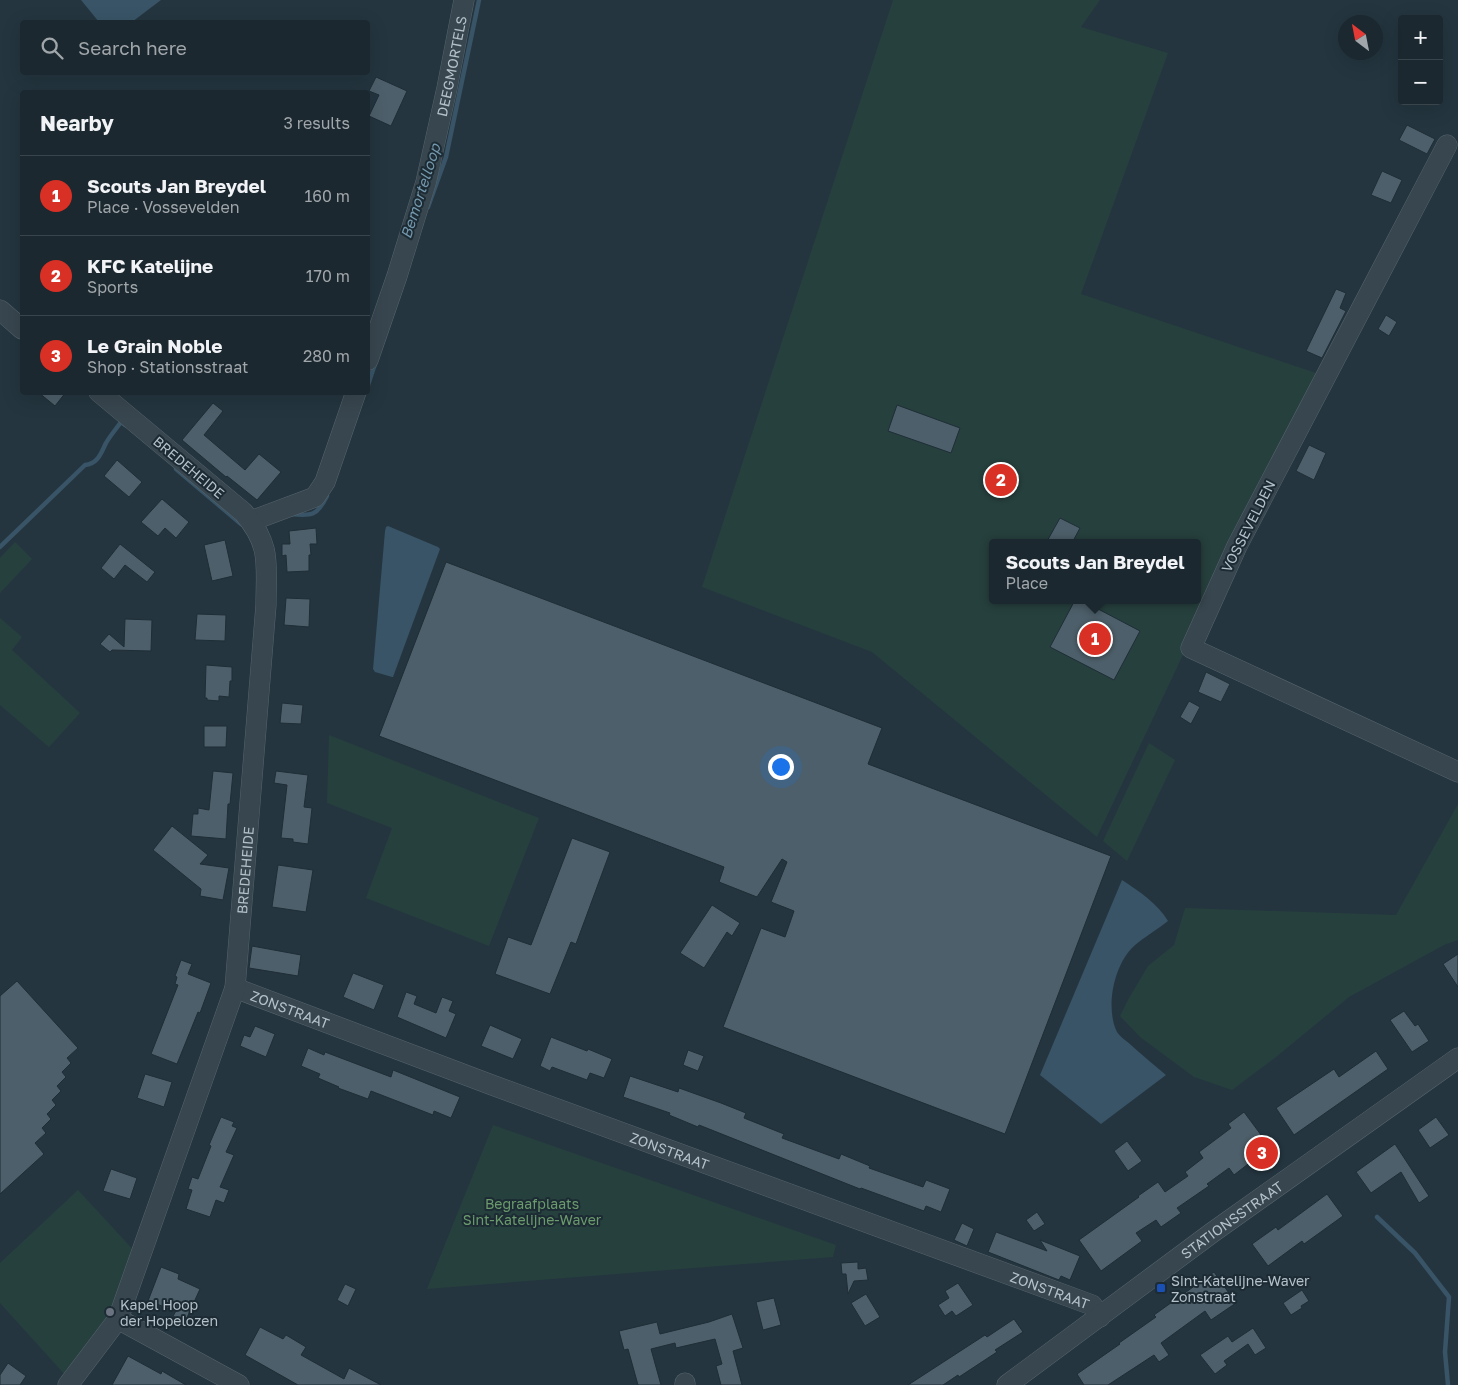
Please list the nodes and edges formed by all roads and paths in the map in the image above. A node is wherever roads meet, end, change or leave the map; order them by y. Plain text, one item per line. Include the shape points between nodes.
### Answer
1 (464, 0) edge
2 (1447, 145) dead end
3 (0, 310) edge
4 (20, 327) edge
5 (370, 354) edge
6 (103, 395) edge
7 (355, 395) edge
8 (251, 521) junction
9 (1458, 772) edge
10 (235, 988) junction
11 (1458, 1058) edge
12 (1100, 1317) junction
13 (118, 1319) junction
14 (68, 1385) edge
15 (239, 1385) edge
16 (1007, 1385) edge

1 - 5 street, DEEGMORTELS via 426,182
2 - 9 street, VOSSEVELDEN via 1237,546 1191,648
3 - 4 street
6 - 8 street, BREDEHEIDE
7 - 8 street via 325,482 315,496
8 - 10 street, BREDEHEIDE via 267,556 266,605
10 - 12 street, ZONSTRAAT via 1092,1304
10 - 13 street, BREDEHEIDE
11 - 12 street, STATIONSSTRAAT
12 - 16 street, STATIONSSTRAAT
13 - 14 street, BREDEHEIDE
13 - 15 street

